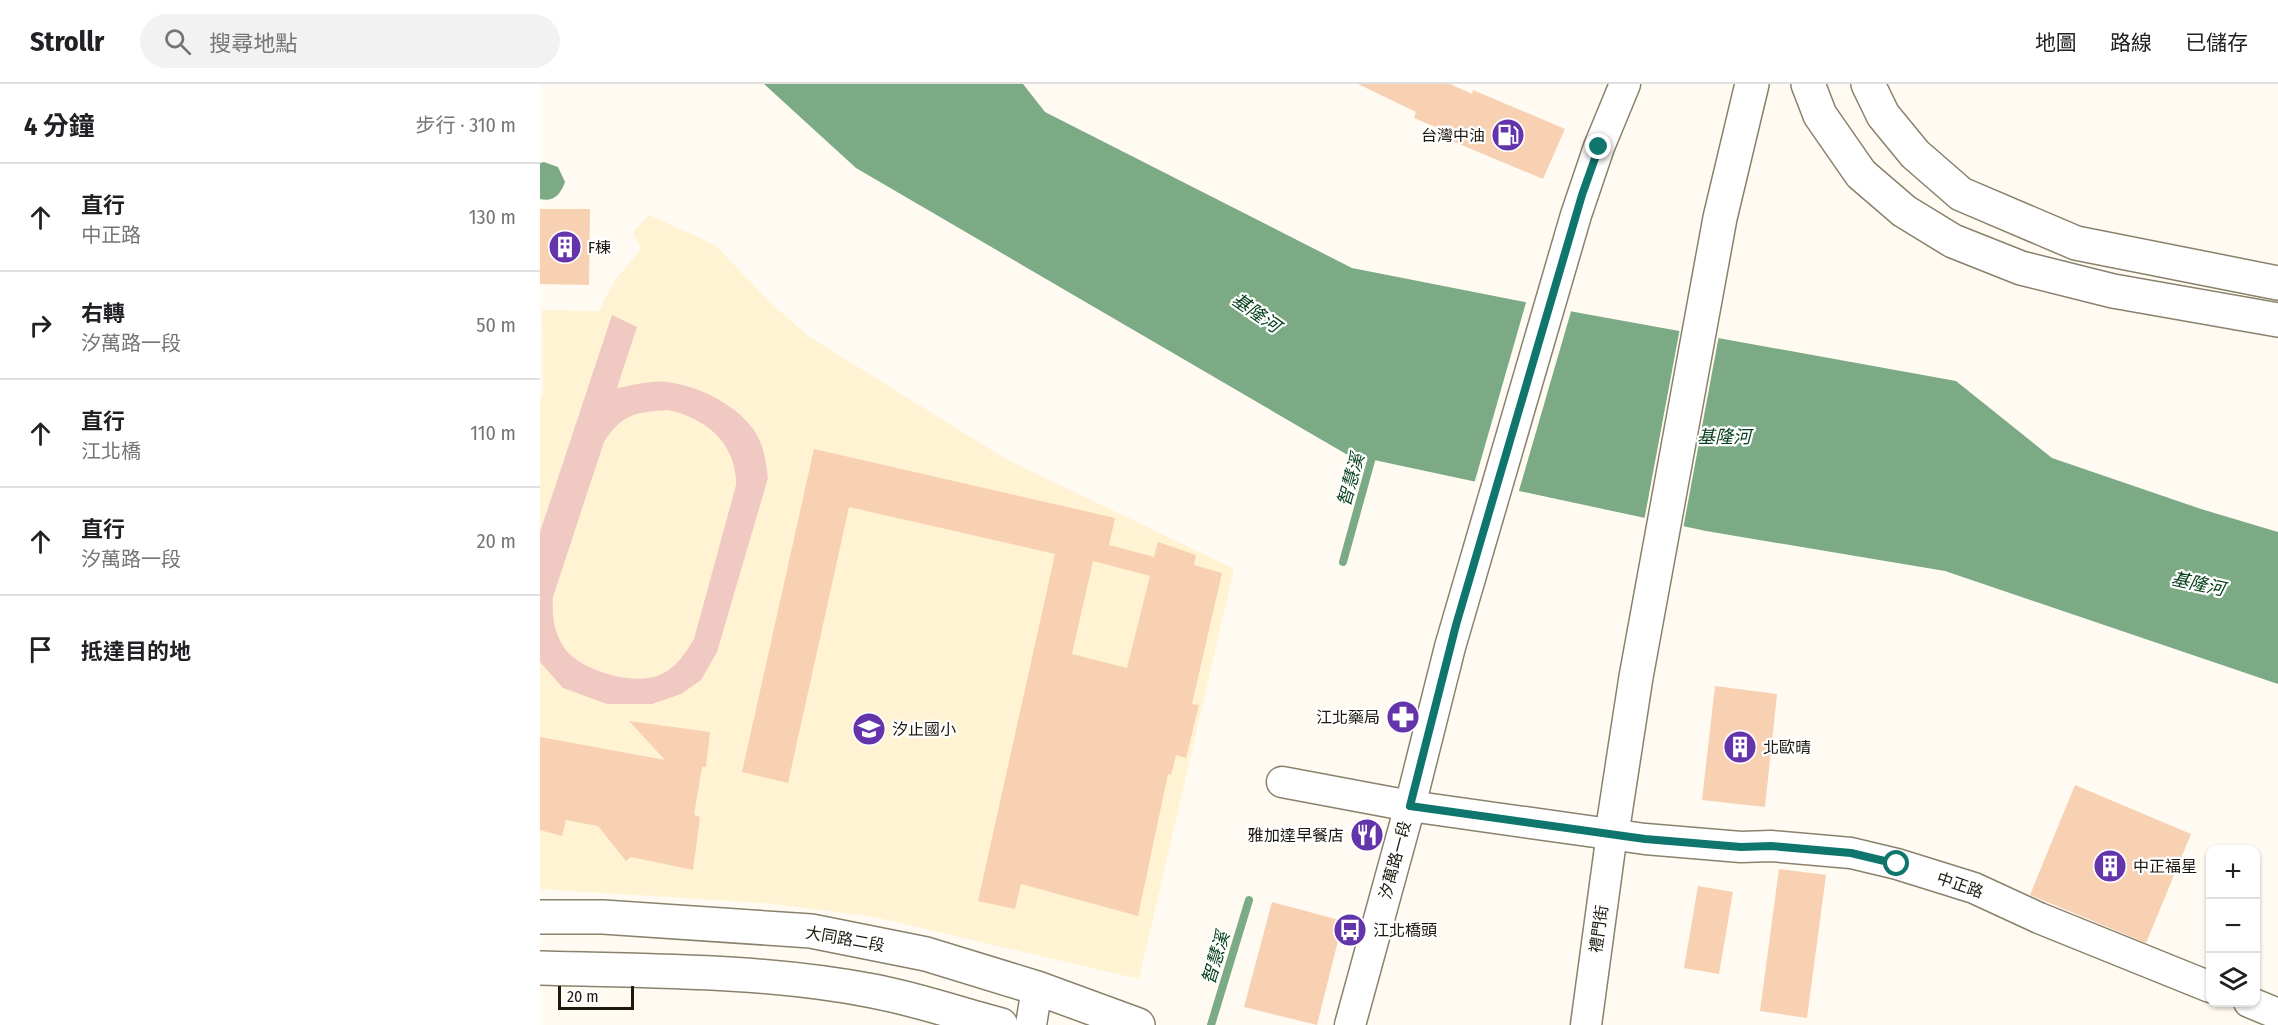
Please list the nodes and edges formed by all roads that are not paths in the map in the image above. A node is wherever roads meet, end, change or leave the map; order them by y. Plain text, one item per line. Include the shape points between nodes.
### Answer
1 (1625, 84) edge
2 (1752, 84) edge
3 (1808, 84) edge
4 (1868, 84) edge
5 (2278, 283) edge
6 (2278, 320) edge
7 (1282, 782) dead end
8 (1410, 806) junction
9 (1612, 833) junction
10 (540, 917) edge
11 (540, 968) edge
12 (2206, 985) edge
13 (1038, 988) junction
14 (2260, 1007) edge
15 (2278, 1014) edge
16 (1124, 1020) edge
17 (1001, 1025) edge
18 (1031, 1025) edge
19 (1350, 1025) edge
20 (1586, 1025) edge

1 - 8 street, 汐萬路一段 via 1576,215 1456,625
2 - 9 main road via 1720,218 1636,677
3 - 6 main road via 1820,115 1862,174 1904,211 1953,241 2021,268 2113,291
4 - 5 main road via 1883,115 1915,154 1961,194 2076,243
7 - 8 street, 中正路
8 - 9 street, 中正路
8 - 19 street, 汐萬路一段
9 - 12 street, 中正路 via 1645,839 1851,853 1897,864 1974,888
9 - 20 street, 禮門街
10 - 13 main road, 大同路二段 via 603,917 811,931 926,954
11 - 17 main road via 720,973 826,984 874,991
13 - 16 main road, 大同路二段
13 - 18 street
14 - 15 street

